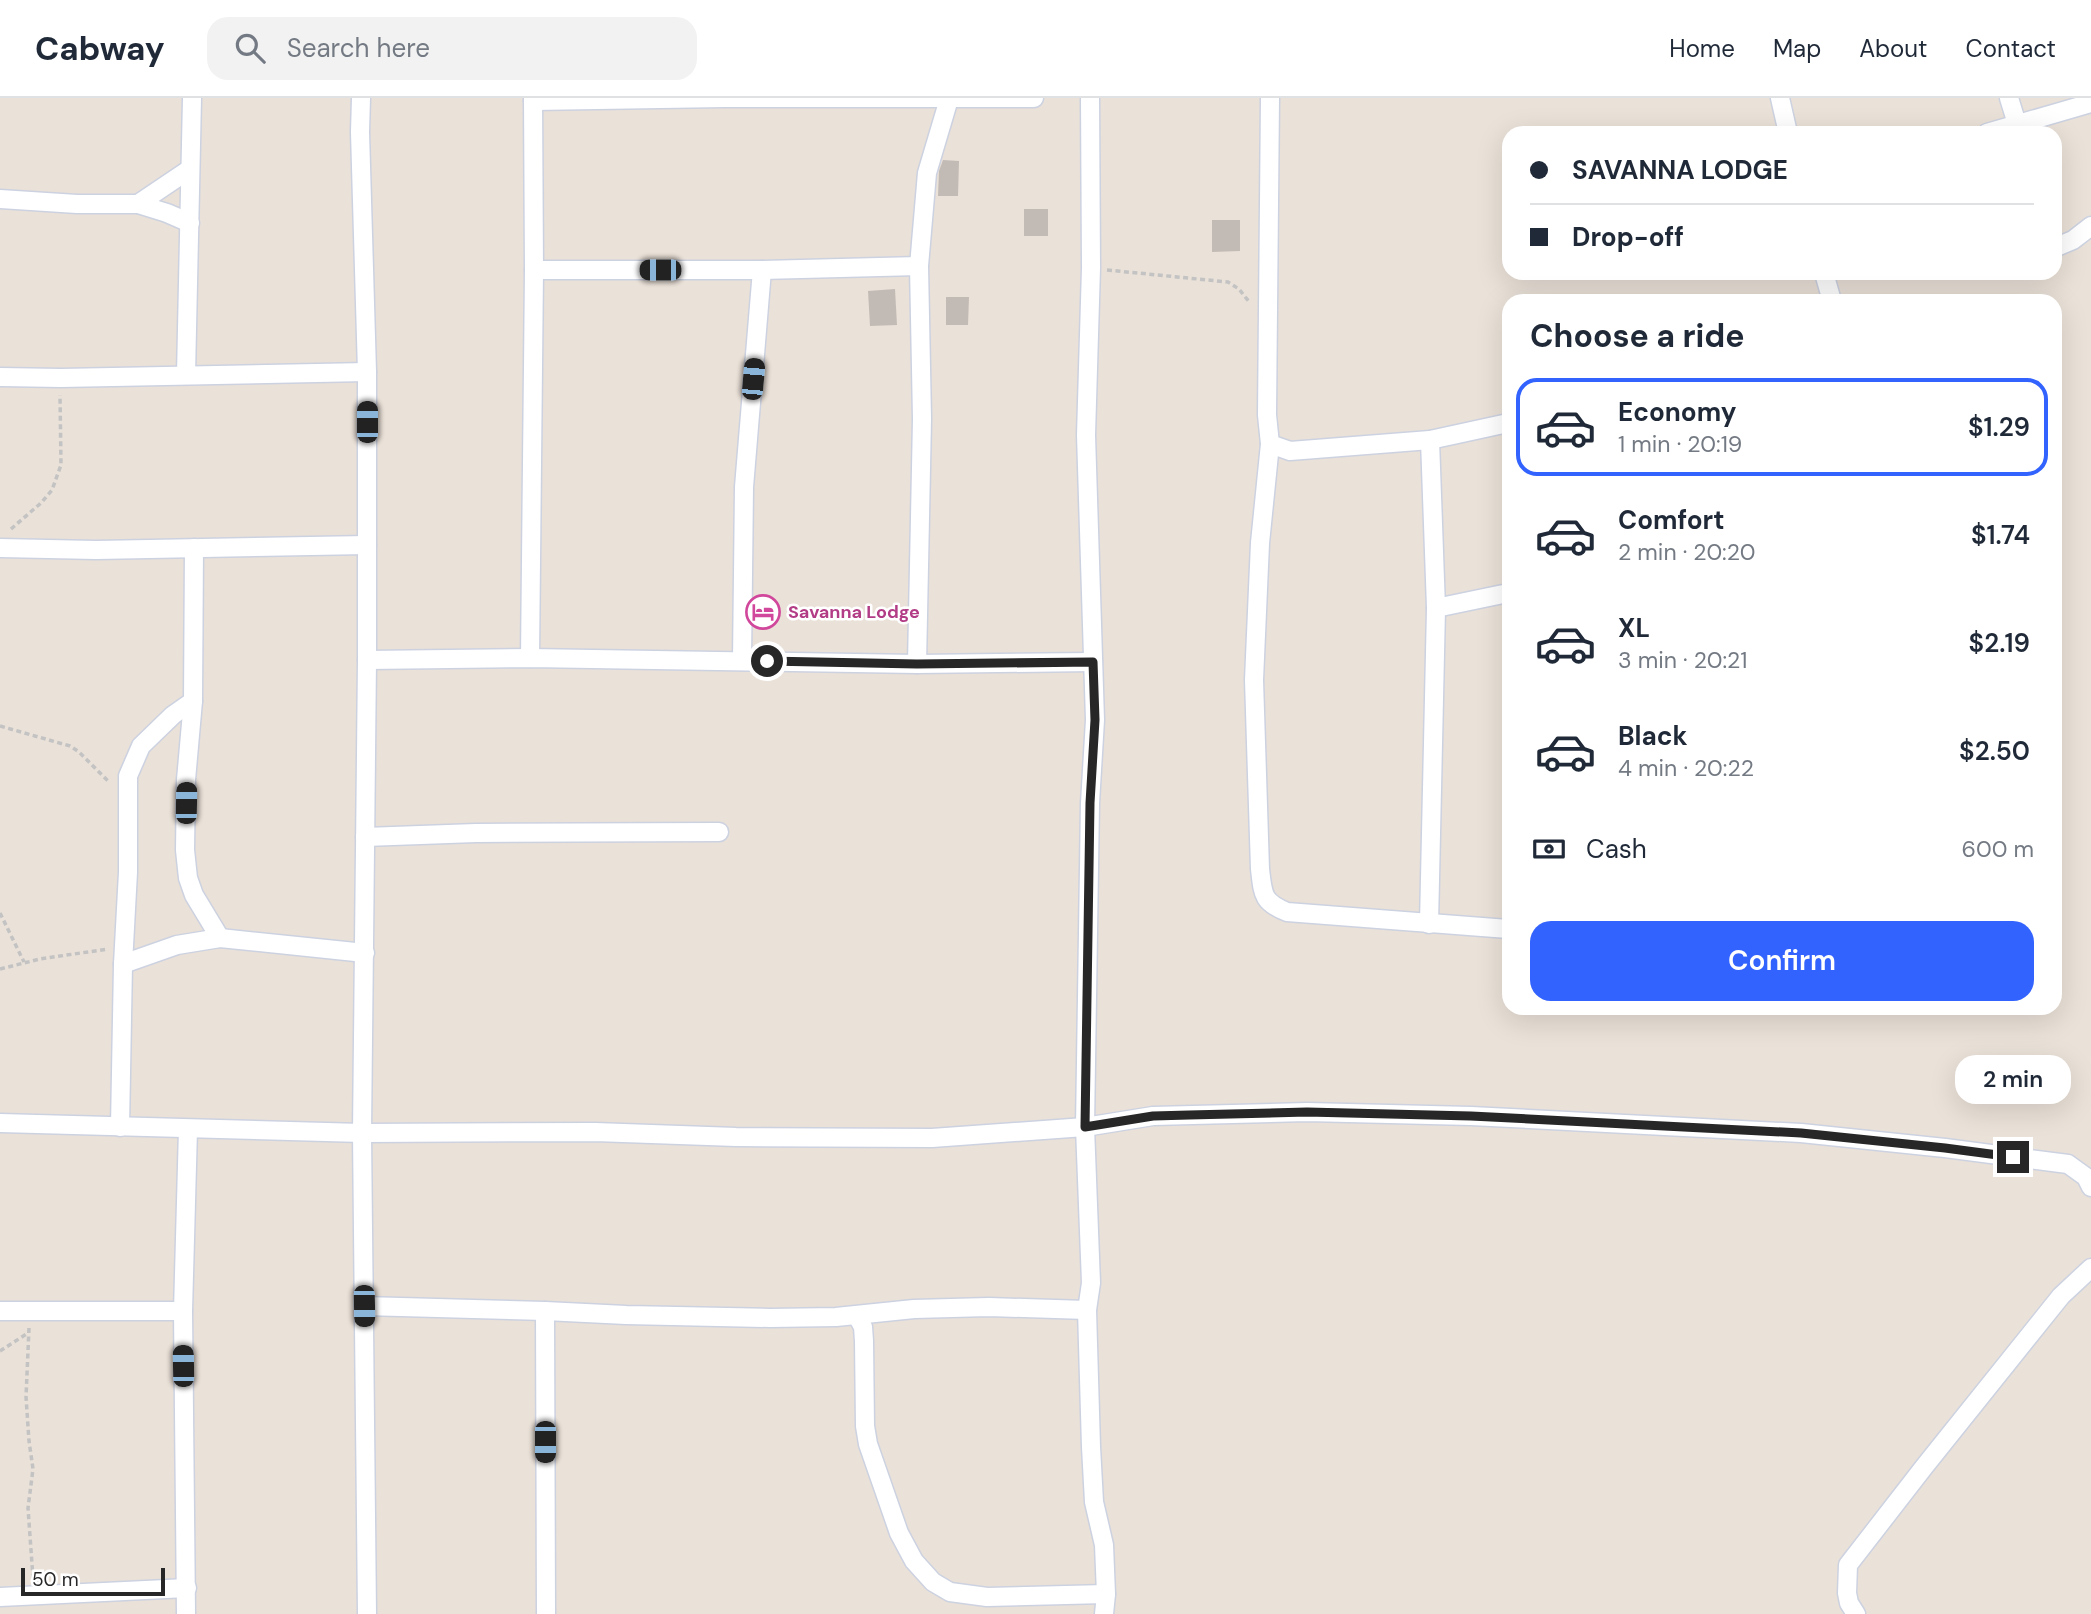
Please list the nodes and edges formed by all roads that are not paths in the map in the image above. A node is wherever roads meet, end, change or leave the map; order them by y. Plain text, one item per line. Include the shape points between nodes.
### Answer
1 (192, 98) edge
2 (361, 98) edge
3 (1034, 98) edge
4 (1090, 98) edge
5 (1270, 98) edge
6 (1780, 98) edge
7 (2009, 98) edge
8 (533, 99) edge
9 (949, 99) edge
10 (2091, 103) edge
11 (2017, 124) junction
12 (1786, 126) edge
13 (2010, 126) edge
14 (190, 169) junction
15 (0, 199) edge
16 (138, 204) junction
17 (190, 223) junction
18 (2091, 226) edge
19 (2062, 245) edge
20 (919, 266) junction
21 (534, 270) junction
22 (762, 270) junction
23 (367, 372) junction
24 (186, 375) junction
25 (0, 377) edge
26 (1502, 424) edge
27 (1430, 440) junction
28 (1270, 444) junction
29 (367, 545) junction
30 (0, 548) edge
31 (194, 548) junction
32 (1502, 594) edge
33 (1436, 608) junction
34 (530, 658) junction
35 (367, 660) junction
36 (742, 661) junction
37 (1093, 662) junction
38 (917, 664) junction
39 (193, 701) junction
40 (719, 832) dead end
41 (365, 837) junction
42 (1429, 924) junction
43 (1502, 929) edge
44 (220, 938) junction
45 (365, 953) junction
46 (123, 956) junction
47 (0, 1123) edge
48 (120, 1127) junction
49 (1085, 1127) junction
50 (188, 1129) junction
51 (362, 1133) junction
52 (2091, 1161) edge
53 (2068, 1164) junction
54 (2091, 1186) edge
55 (2091, 1268) edge
56 (364, 1306) junction
57 (1087, 1310) junction
58 (0, 1311) edge
59 (183, 1311) junction
60 (545, 1311) junction
61 (858, 1316) junction
62 (187, 1588) junction
63 (1106, 1594) junction
64 (0, 1597) edge
65 (186, 1614) edge
66 (367, 1614) edge
67 (547, 1614) edge
68 (1104, 1614) edge
69 (1856, 1614) edge

1 - 14 street
2 - 23 street
3 - 9 street
4 - 37 street via 1086,435
5 - 28 street
6 - 12 street
7 - 11 street
8 - 9 street
8 - 21 street
9 - 20 street via 927,173
10 - 11 street
11 - 13 street
14 - 16 street
14 - 17 street
15 - 16 street
16 - 17 street
17 - 24 street
18 - 19 street
20 - 22 street
20 - 38 street via 922,419
21 - 22 street
21 - 34 street
22 - 36 street via 744,487
23 - 24 street
23 - 29 street
24 - 25 street
26 - 27 street
27 - 28 street via 1290,451
27 - 33 street
28 - 42 street via 1254,680 1260,869 1265,897 1273,907 1287,912
29 - 31 street
29 - 35 street
30 - 31 street
31 - 39 street
32 - 33 street
33 - 42 street
34 - 35 street
34 - 36 street
35 - 41 street
36 - 38 street
37 - 38 street
37 - 49 street
39 - 44 street via 186,780 188,878
39 - 46 street via 141,746 128,776
40 - 41 street
41 - 45 street
42 - 43 street
44 - 45 street
44 - 46 street
45 - 51 street
46 - 48 street
47 - 48 street
48 - 50 street
49 - 51 street via 932,1138
49 - 53 street via 1153,1116 1307,1112 1471,1116 1801,1133
49 - 57 street via 1091,1283
50 - 51 street
50 - 59 street
51 - 56 street
52 - 53 street
53 - 54 street
55 - 69 street via 2061,1296 1849,1565 1847,1593
56 - 60 street
56 - 66 street
57 - 61 street via 989,1307
57 - 63 street via 1094,1502 1104,1545
58 - 59 street
59 - 62 street
60 - 61 street via 756,1318
60 - 67 street
61 - 63 street via 863,1327 868,1444 899,1532 920,1568 950,1592 987,1597
62 - 64 street
62 - 65 street
63 - 68 street

